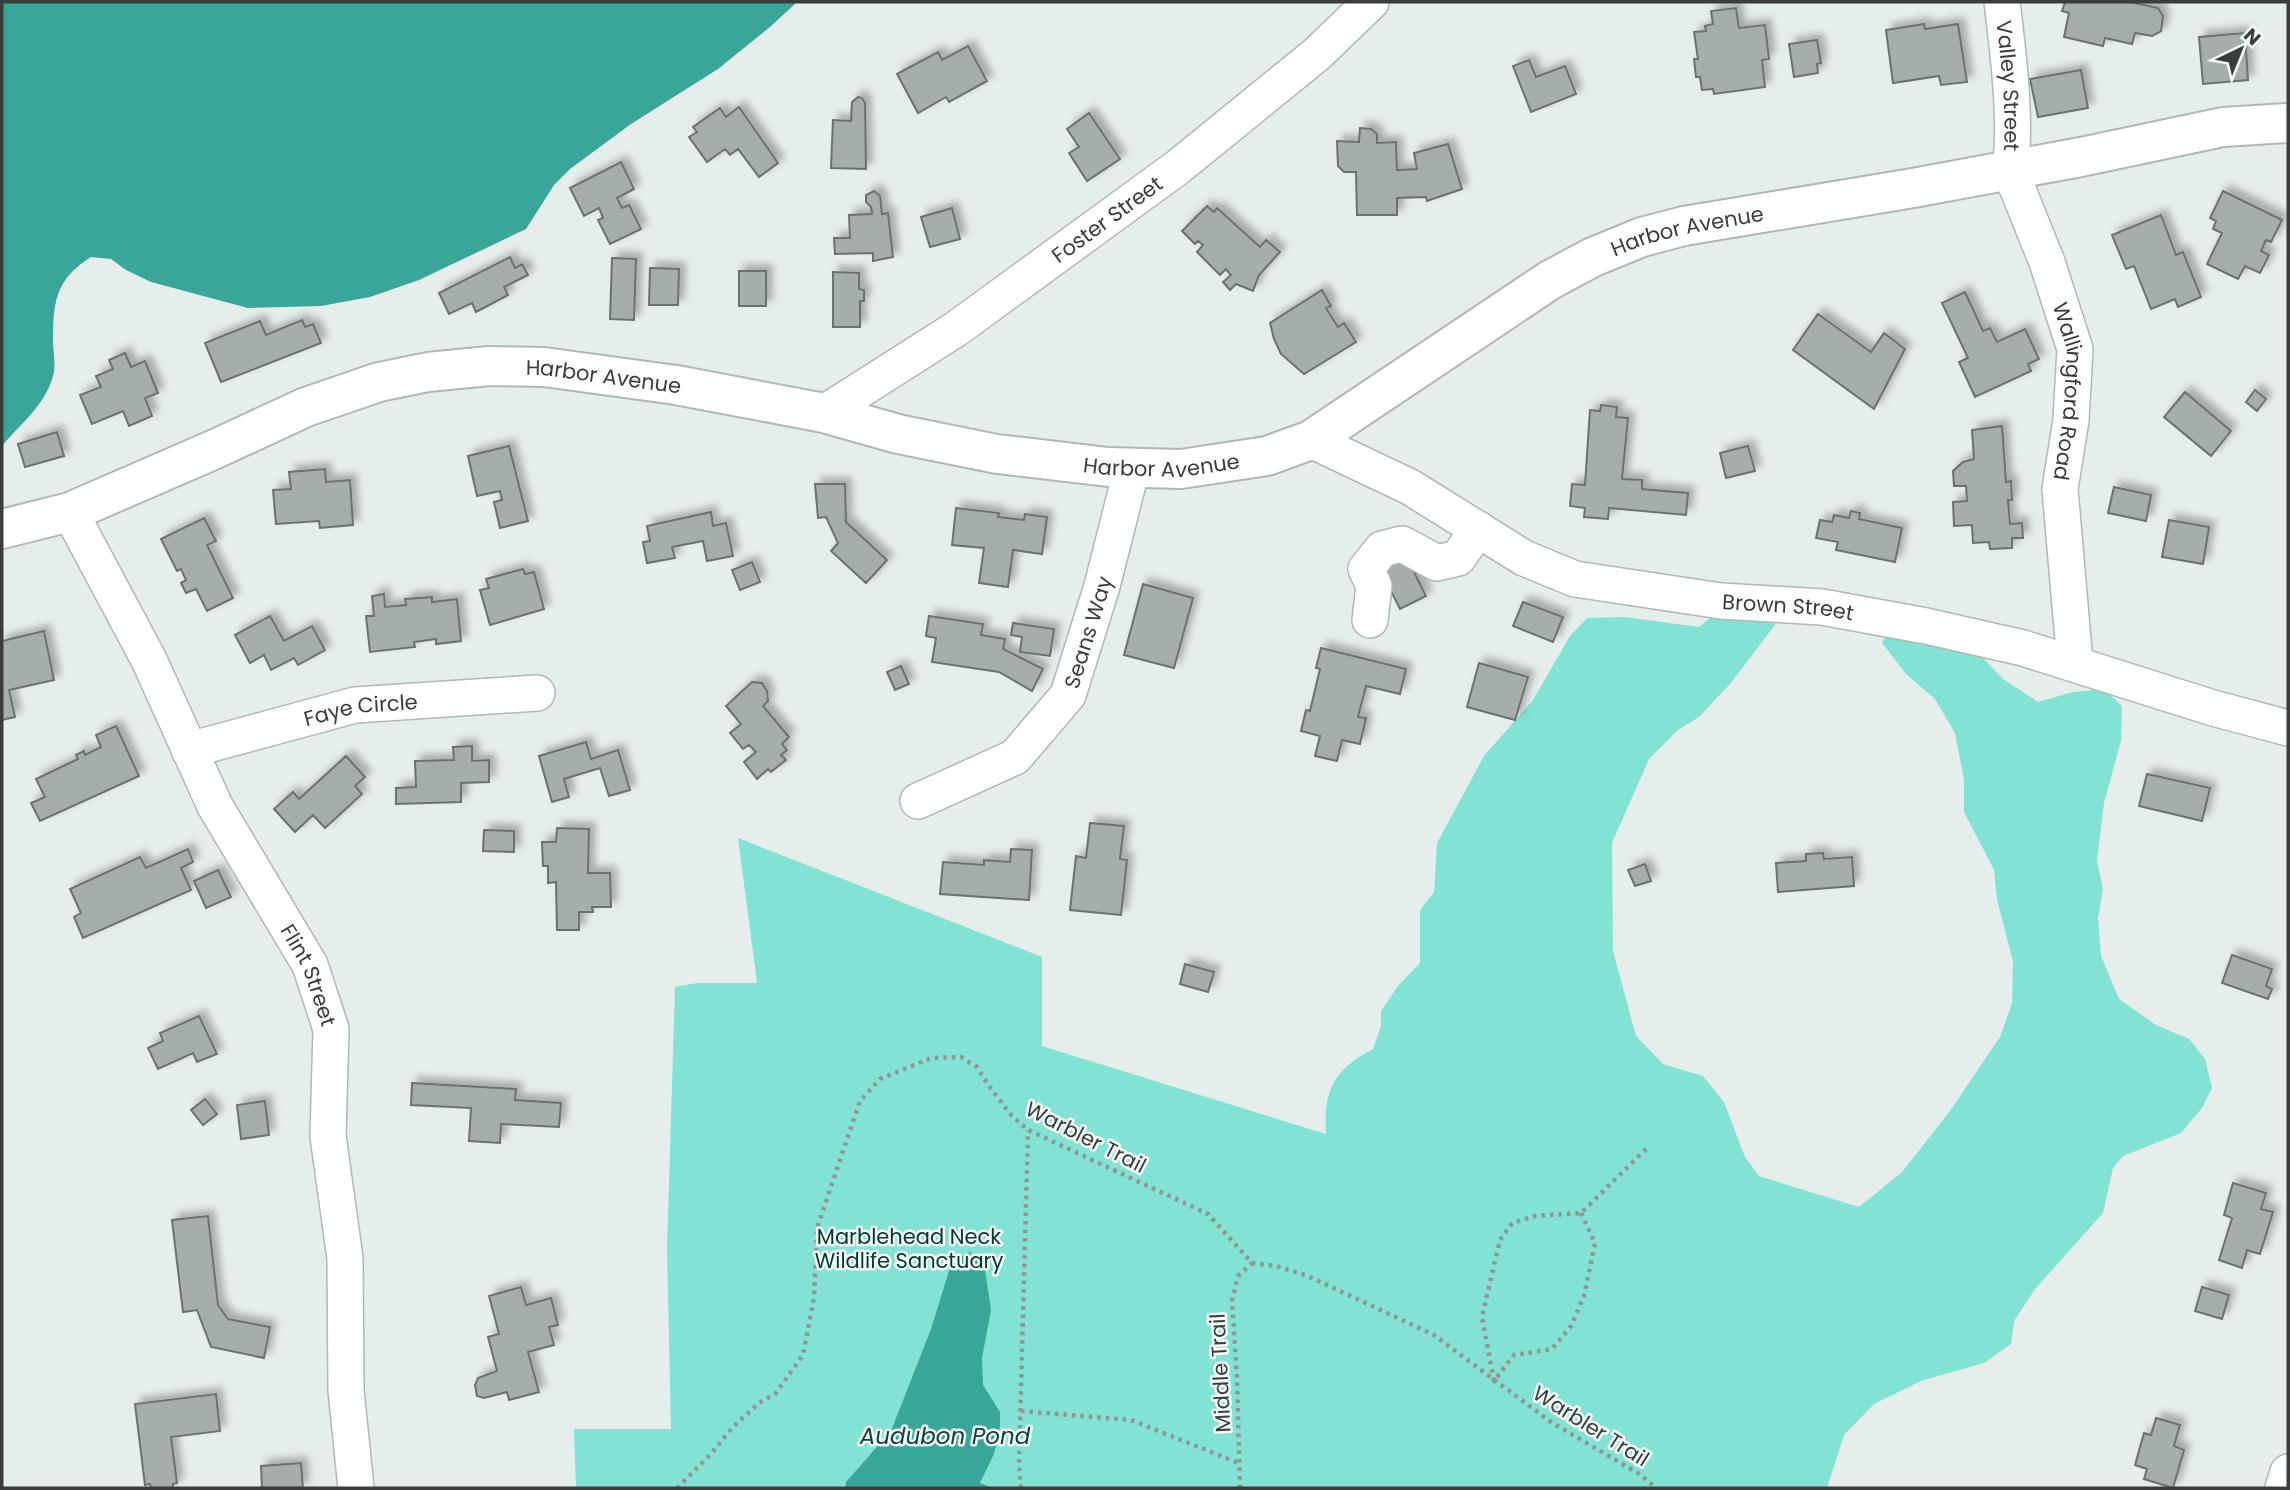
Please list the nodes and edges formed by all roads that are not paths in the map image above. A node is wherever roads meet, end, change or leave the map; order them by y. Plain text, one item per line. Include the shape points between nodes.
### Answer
1 (1371, 2) edge
2 (2002, 2) edge
3 (2288, 123) edge
4 (2010, 170) junction
5 (824, 413) junction
6 (1311, 440) junction
7 (1132, 468) junction
8 (70, 512) junction
9 (2, 529) edge
10 (1478, 529) junction
11 (1370, 620) dead end
12 (2075, 663) junction
13 (537, 693) dead end
14 (2288, 728) edge
15 (190, 750) junction
16 (918, 801) dead end
17 (2288, 1472) edge
18 (356, 1488) edge
19 (2283, 1488) edge

1 - 5 street, Foster Street via 1317,54 1178,167 956,329
2 - 4 street, Valley Street
3 - 4 main road, Harbor Avenue via 2223,127
4 - 6 main road, Harbor Avenue via 1642,237 1549,280
4 - 12 street, Wallingford Road via 2048,262 2075,349 2071,420 2060,489
5 - 7 main road, Harbor Avenue via 997,454
5 - 8 main road, Harbor Avenue via 676,385 544,367 428,372 379,382 306,407
6 - 7 main road, Harbor Avenue via 1267,456 1181,469
6 - 10 street, Brown Street via 1410,487
7 - 16 street, Seans Way via 1068,695 1015,757
8 - 9 main road, Harbor Avenue
8 - 15 street, Flint Street via 149,660
10 - 11 street via 1458,558 1437,563 1402,544 1382,549 1367,569 1374,586
10 - 12 street, Brown Street via 1524,558 1575,579 1721,601 1822,607 1926,625
12 - 14 street, Brown Street
13 - 15 street, Faye Circle via 355,705
15 - 18 street, Flint Street via 215,806 310,965 331,1029 328,1136 345,1258 346,1390
17 - 19 street

